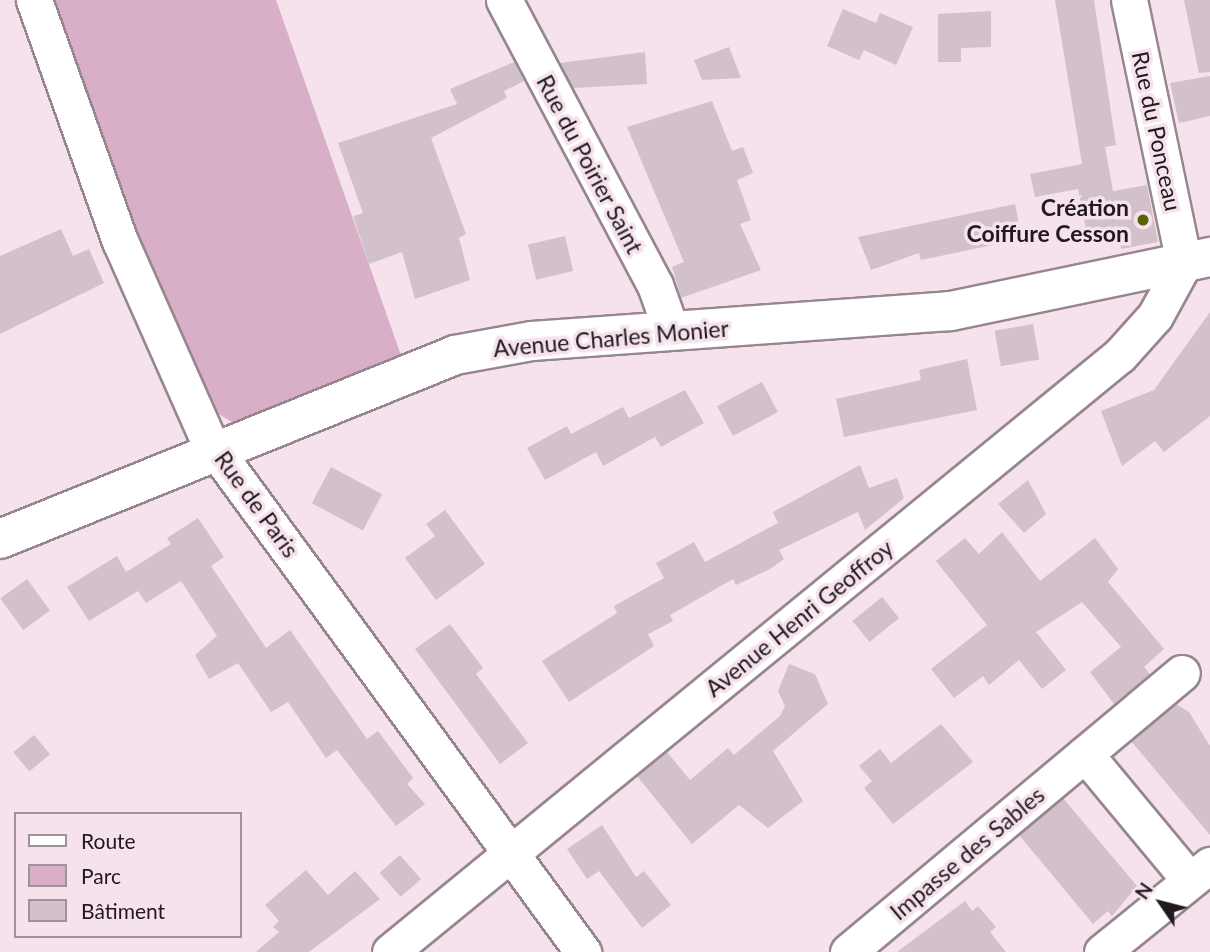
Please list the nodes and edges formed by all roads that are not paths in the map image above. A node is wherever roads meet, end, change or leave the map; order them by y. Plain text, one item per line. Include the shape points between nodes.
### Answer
1 (34, 0) edge
2 (505, 0) edge
3 (1129, 0) edge
4 (1197, 260) edge
5 (671, 330) junction
6 (220, 450) junction
7 (0, 539) edge
8 (1182, 673) dead end
9 (1085, 754) junction
10 (510, 853) junction
11 (1199, 872) edge
12 (390, 952) edge
13 (583, 952) edge
14 (848, 952) edge
15 (1102, 952) edge

1 - 6 street, Rue de Paris via 120,241 204,431
2 - 5 street, Rue du Poirier Saint via 655,285
3 - 4 street, Rue du Ponceau
4 - 5 street, Avenue Charles Monier via 951,310
4 - 10 street, Avenue Henri Geoffroy via 1120,355
5 - 6 street, Avenue Charles Monier via 455,355
6 - 7 street, Avenue Charles Monier
6 - 10 street, Rue de Paris
8 - 9 street, Impasse des Sables
9 - 11 street
9 - 14 street, Impasse des Sables
10 - 12 street, Avenue Henri Geoffroy
10 - 13 street, Rue de Paris
11 - 15 street

